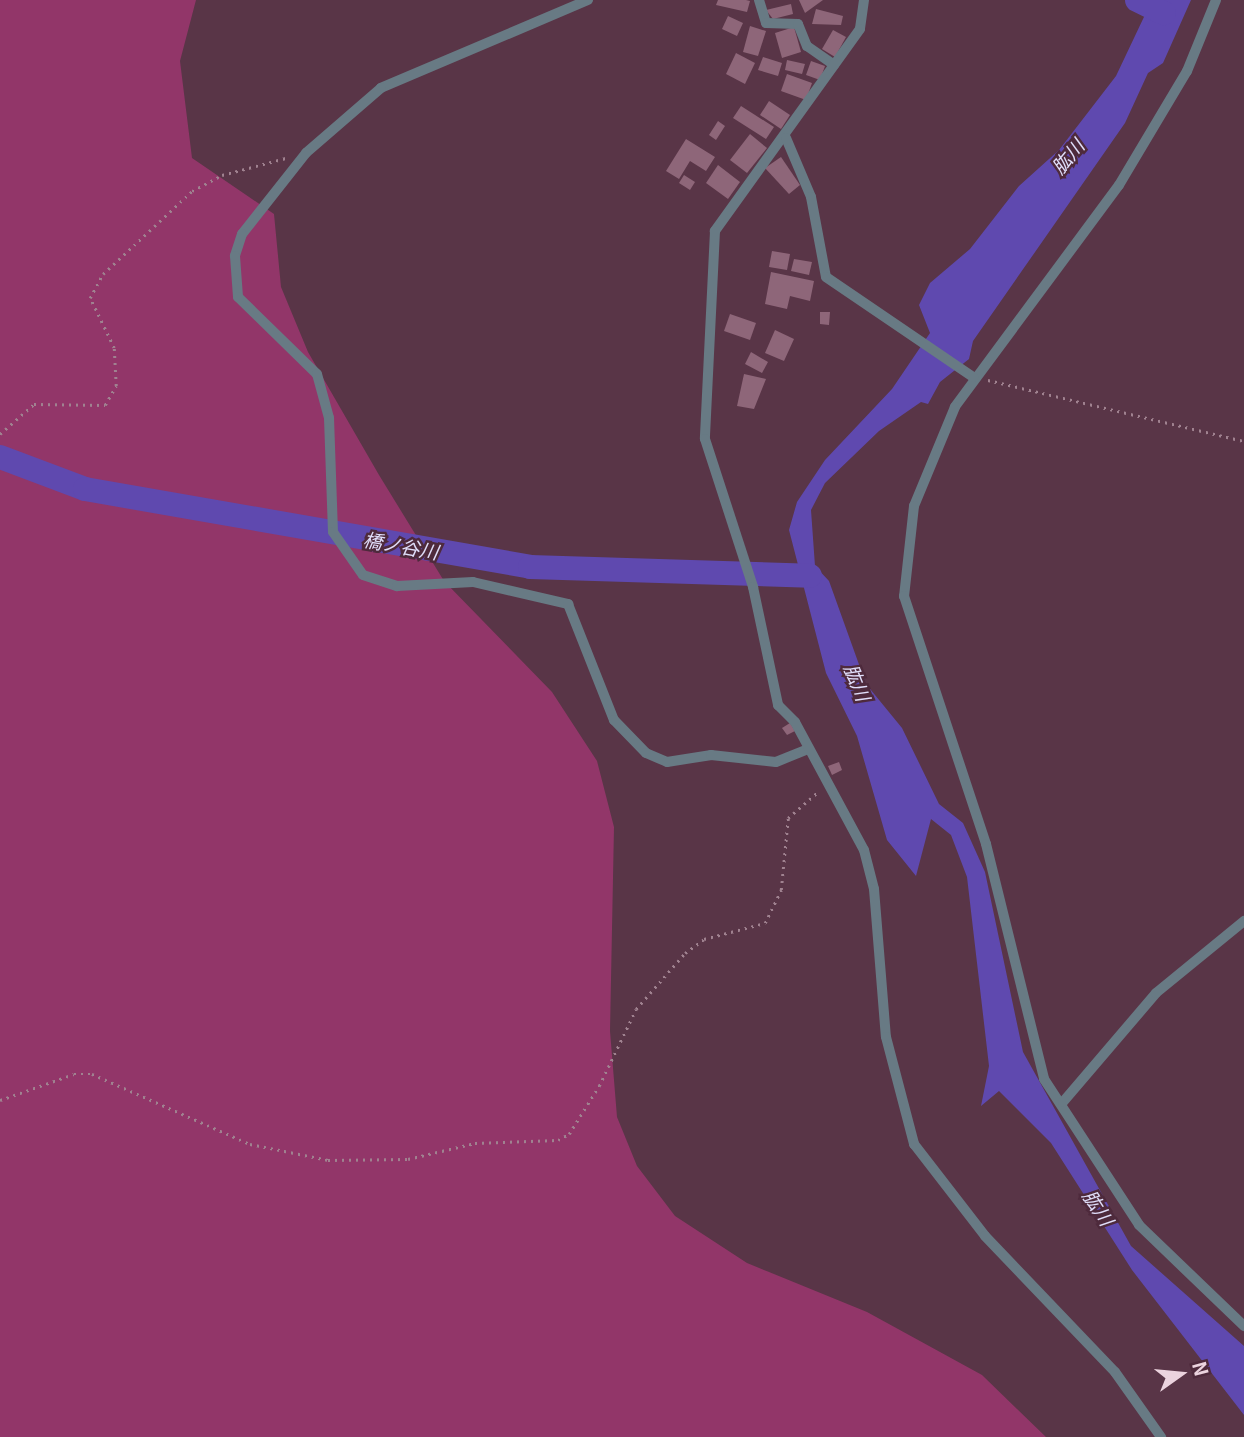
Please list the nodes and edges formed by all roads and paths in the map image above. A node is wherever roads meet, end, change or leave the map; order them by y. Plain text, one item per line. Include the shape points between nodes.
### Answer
1 (588, 0) edge
2 (759, 0) edge
3 (864, 0) edge
4 (1216, 0) edge
5 (834, 65) junction
6 (786, 138) junction
7 (306, 153) junction
8 (968, 374) junction
9 (0, 434) edge
10 (1244, 441) edge
11 (805, 750) junction
12 (826, 785) junction
13 (1244, 921) edge
14 (0, 1100) edge
15 (1063, 1102) junction
16 (1244, 1326) edge
17 (1161, 1437) edge

1 - 7 street via 381,88
2 - 5 street via 766,23 798,24 807,46
3 - 5 street via 860,29
4 - 8 street via 1187,71 1119,184
5 - 6 street
6 - 8 street via 811,197 825,276
6 - 11 street via 715,231 705,439 753,587 778,705 795,722
7 - 9 path via 222,175 149,227 103,274 90,298 114,348 112,398 98,407 34,404
7 - 11 street via 242,234 235,281 238,297 317,374 329,418 338,547 375,583 472,582 568,604 614,720 646,753 667,762 711,755 776,762
8 - 10 path
8 - 15 street via 914,506 905,596 986,844 1044,1079
11 - 12 street
12 - 14 path via 788,818 780,890 765,923 704,939 685,953 636,1009 599,1086 569,1134 558,1140 475,1143 408,1158 328,1160 250,1144 92,1074 74,1074
12 - 17 street via 864,850 874,889 886,1037 914,1144 985,1236 1115,1372
13 - 15 street via 1156,993
15 - 16 street via 1097,1169 1139,1225

